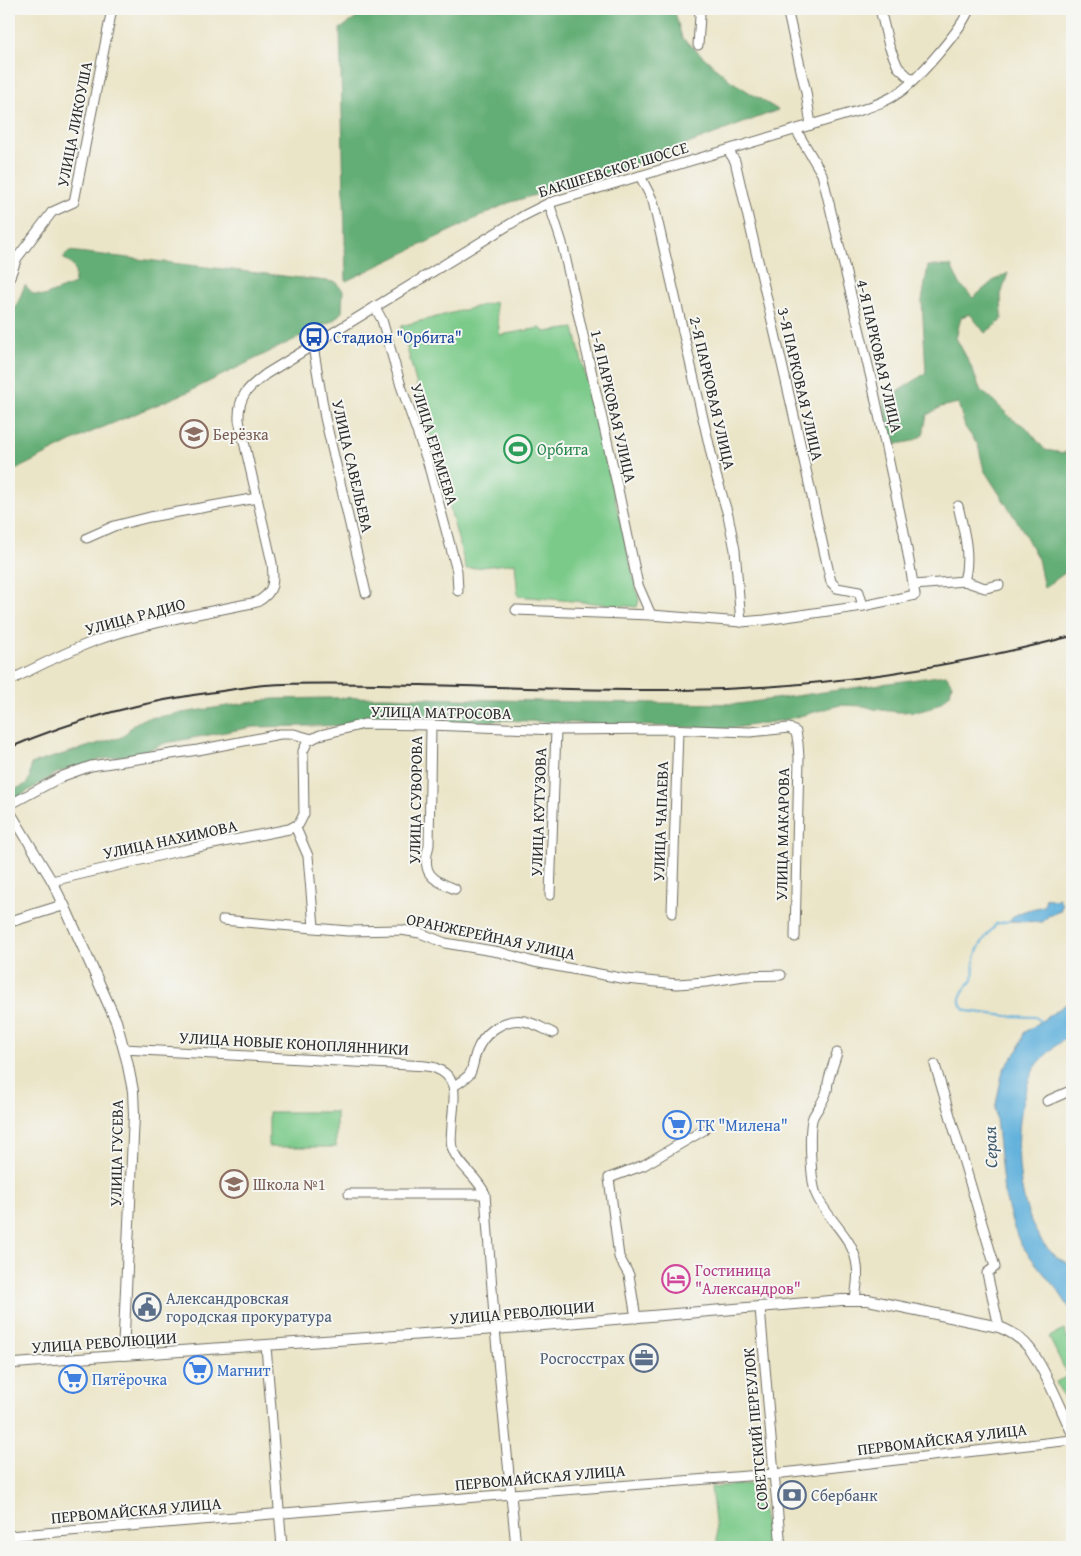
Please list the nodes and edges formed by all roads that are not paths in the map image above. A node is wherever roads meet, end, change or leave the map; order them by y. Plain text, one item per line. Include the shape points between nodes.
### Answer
1 (112, 9) edge
2 (700, 9) edge
3 (787, 9) edge
4 (880, 9) edge
5 (969, 9) edge
6 (698, 45) dead end
7 (913, 81) junction
8 (811, 125) junction
9 (796, 130) junction
10 (728, 150) junction
11 (640, 176) junction
12 (549, 203) junction
13 (9, 279) edge
14 (375, 307) junction
15 (313, 346) junction
16 (257, 498) junction
17 (958, 506) dead end
18 (87, 538) dead end
19 (964, 581) junction
20 (999, 585) dead end
21 (914, 590) junction
22 (458, 591) dead end
23 (366, 592) dead end
24 (863, 606) junction
25 (516, 610) dead end
26 (652, 615) junction
27 (741, 622) junction
28 (9, 681) edge
29 (431, 725) junction
30 (556, 730) junction
31 (678, 730) junction
32 (796, 732) joint
33 (312, 739) junction
34 (9, 804) edge
35 (9, 810) edge
36 (295, 826) junction
37 (52, 881) junction
38 (455, 889) dead end
39 (550, 895) dead end
40 (64, 905) junction
41 (672, 913) dead end
42 (223, 920) dead end
43 (9, 922) edge
44 (314, 927) junction
45 (795, 937) dead end
46 (781, 974) dead end
47 (553, 1033) dead end
48 (124, 1049) junction
49 (837, 1053) dead end
50 (935, 1065) dead end
51 (454, 1086) junction
52 (1072, 1090) edge
53 (1047, 1100) dead end
54 (704, 1130) dead end
55 (349, 1194) dead end
56 (485, 1194) junction
57 (855, 1300) junction
58 (760, 1308) junction
59 (636, 1318) junction
60 (999, 1327) junction
61 (495, 1329) junction
62 (266, 1346) junction
63 (123, 1355) junction
64 (9, 1364) edge
65 (1072, 1432) edge
66 (1072, 1440) edge
67 (774, 1474) junction
68 (512, 1494) junction
69 (279, 1514) junction
70 (9, 1536) edge
71 (282, 1547) edge
72 (516, 1547) edge
73 (781, 1547) edge

1 - 13 street, УЛИЦА ЛИКОУША via 74,202 52,212 17,258
2 - 6 street
3 - 8 street
4 - 7 street via 898,67
5 - 7 street, БАКШЕЕВСКОЕ ШОССЕ via 962,24
7 - 8 street, БАКШЕЕВСКОЕ ШОССЕ via 886,101
8 - 9 street, БАКШЕЕВСКОЕ ШОССЕ
9 - 10 street, БАКШЕЕВСКОЕ ШОССЕ
9 - 21 street, 4-Я ПАРКОВАЯ УЛИЦА via 822,174 871,378
10 - 11 street, БАКШЕЕВСКОЕ ШОССЕ
10 - 24 street, 3-Я ПАРКОВАЯ УЛИЦА via 735,162 831,582 837,588 859,592
11 - 12 street, БАКШЕЕВСКОЕ ШОССЕ
11 - 27 street, 2-Я ПАРКОВАЯ УЛИЦА via 654,201 716,475 728,515 735,550
12 - 14 street, БАКШЕЕВСКОЕ ШОССЕ via 525,214
12 - 26 street, 1-Я ПАРКОВАЯ УЛИЦА via 564,252 638,585
14 - 15 street, БАКШЕЕВСКОЕ ШОССЕ
14 - 22 street, УЛИЦА ЕРЕМЕЕВА via 428,463 457,571
15 - 16 street, БАКШЕЕВСКОЕ ШОССЕ via 266,374 246,390 242,398 239,420
15 - 23 street, УЛИЦА САВЕЛЬЕВА via 325,418
16 - 18 street via 150,517 114,526
16 - 28 street, УЛИЦА РАДИО via 274,580 265,597 257,602 94,641
17 - 19 street via 966,544
19 - 20 street via 985,588
19 - 21 street
21 - 24 street
24 - 27 street
25 - 26 street
26 - 27 street
29 - 30 street, УЛИЦА МАТРОСОВА
29 - 33 street, УЛИЦА МАТРОСОВА via 364,724
29 - 38 street, УЛИЦА СУВОРОВА via 426,865 430,876
30 - 31 street, УЛИЦА МАТРОСОВА
30 - 39 street, УЛИЦА КУТУЗОВА
31 - 32 street, УЛИЦА МАТРОСОВА via 750,732 789,728
31 - 41 street, УЛИЦА ЧАПАЕВА
32 - 45 street, УЛИЦА МАКАРОВА via 799,758
33 - 34 street, УЛИЦА МАТРОСОВА via 280,734 91,766 63,776
33 - 36 street via 303,751 304,814
35 - 37 street
36 - 37 street, УЛИЦА НАХИМОВА
36 - 44 street via 308,856
37 - 40 street
40 - 43 main road
40 - 48 main road, УЛИЦА ГУСЕВА via 116,1021
42 - 44 street, ОРАНЖЕРЕЙНАЯ УЛИЦА
44 - 46 street, ОРАНЖЕРЕЙНАЯ УЛИЦА via 420,933 445,943 626,979 677,984
47 - 51 street via 526,1021 497,1026 482,1038 472,1072
48 - 51 street, УЛИЦА НОВЫЕ КОНОПЛЯННИКИ via 409,1065 435,1068 449,1076
48 - 63 main road, УЛИЦА ГУСЕВА via 133,1091 134,1115
49 - 57 street via 828,1090 812,1119 812,1181 815,1193 854,1252 858,1265
50 - 60 street via 995,1267 987,1273
51 - 56 street via 452,1147
52 - 53 street
54 - 59 street via 644,1165 610,1178 619,1256 629,1274
55 - 56 street
56 - 61 street
57 - 58 main road, УЛИЦА РЕВОЛЮЦИИ
57 - 60 main road, УЛИЦА РЕВОЛЮЦИИ
58 - 59 main road, УЛИЦА РЕВОЛЮЦИИ
58 - 67 street, СОВЕТСКИЙ ПЕРЕУЛОК
59 - 61 main road, УЛИЦА РЕВОЛЮЦИИ
60 - 65 main road, УЛИЦА РЕВОЛЮЦИИ via 1029,1348
61 - 62 main road, УЛИЦА РЕВОЛЮЦИИ
61 - 68 street
62 - 63 main road, УЛИЦА РЕВОЛЮЦИИ
62 - 69 street
63 - 64 street, УЛИЦА РЕВОЛЮЦИИ
66 - 67 street, ПЕРВОМАЙСКАЯ УЛИЦА
67 - 68 street, ПЕРВОМАЙСКАЯ УЛИЦА
67 - 73 street, СОВЕТСКИЙ ПЕРЕУЛОК
68 - 69 street, ПЕРВОМАЙСКАЯ УЛИЦА
68 - 72 street
69 - 70 street, ПЕРВОМАЙСКАЯ УЛИЦА
69 - 71 street

